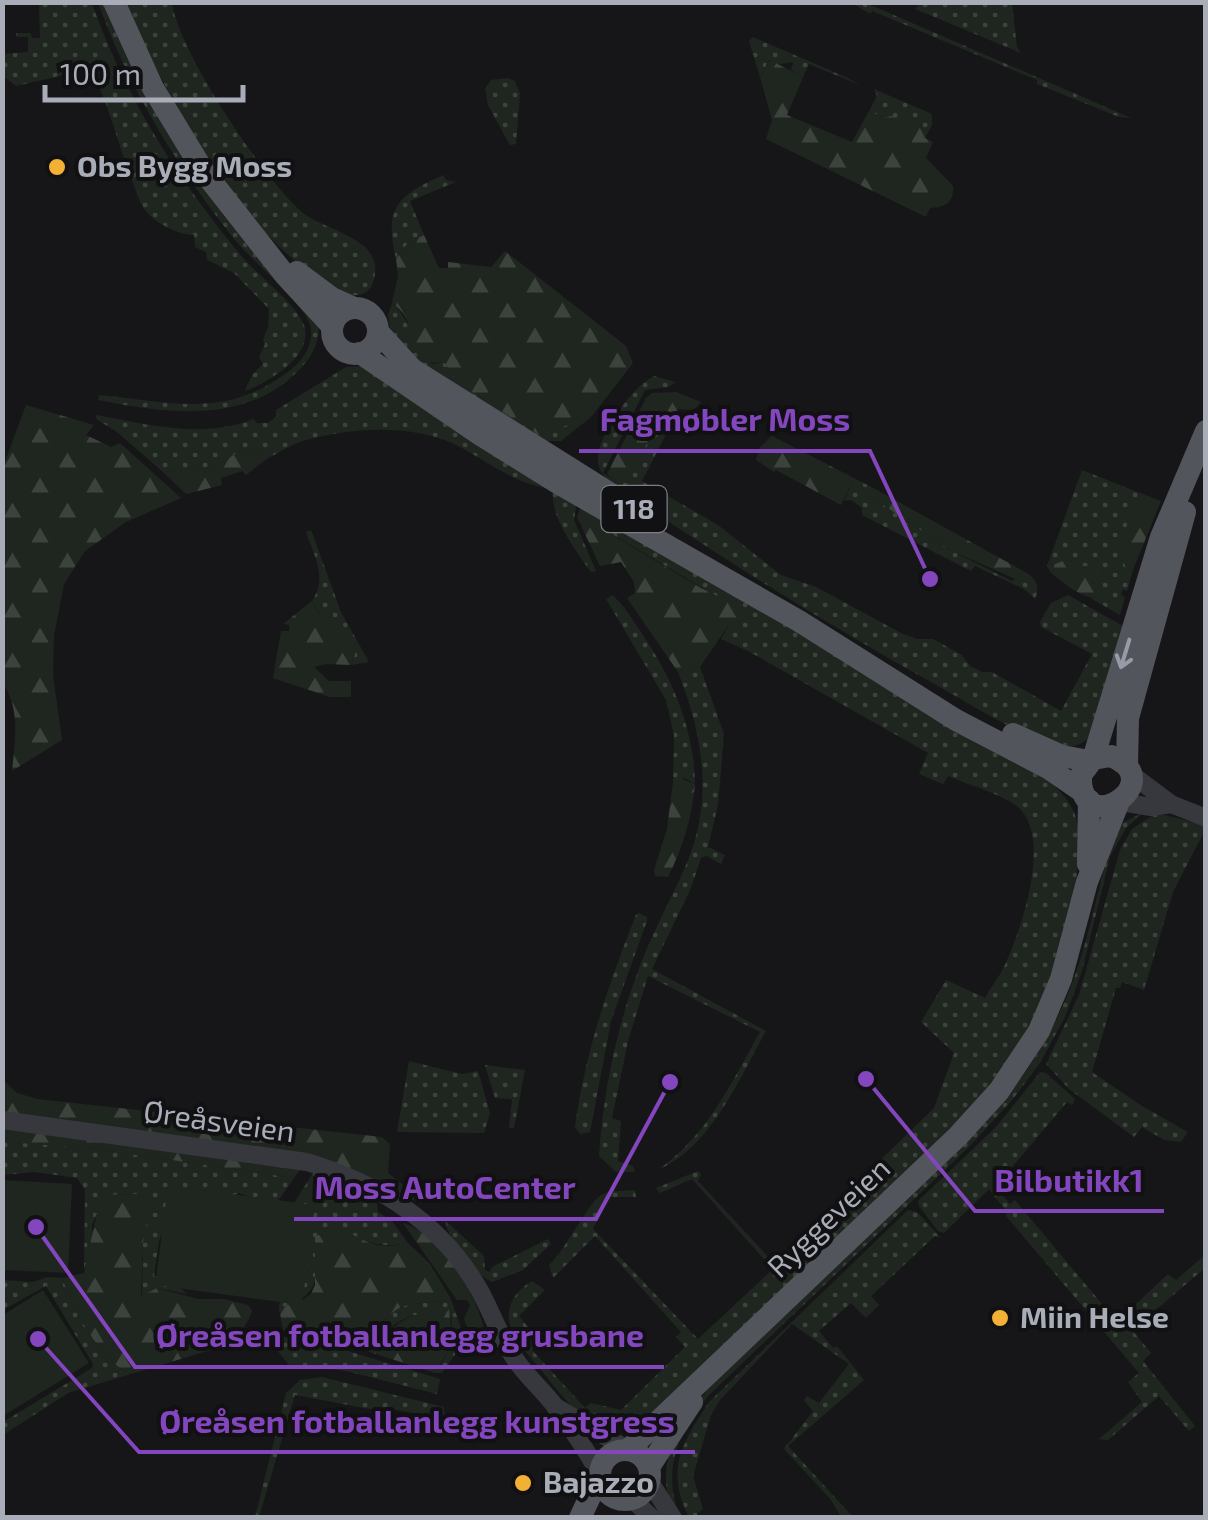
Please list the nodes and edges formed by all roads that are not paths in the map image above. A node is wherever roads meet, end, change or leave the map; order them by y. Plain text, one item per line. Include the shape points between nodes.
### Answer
1 (114, 2) edge
2 (266, 248) junction
3 (352, 307) junction
4 (332, 326) junction
5 (378, 332) junction
6 (360, 354) junction
7 (1206, 431) edge
8 (1206, 455) edge
9 (1091, 760) junction
10 (1129, 770) junction
11 (1086, 796) junction
12 (1119, 803) junction
13 (1171, 804) junction
14 (1206, 818) edge
15 (1087, 882) junction
16 (2, 1120) edge
17 (705, 1377) junction
18 (556, 1407) junction
19 (628, 1450) junction
20 (649, 1474) junction
21 (600, 1475) junction
22 (630, 1500) junction
23 (580, 1518) edge
24 (608, 1518) edge
25 (652, 1518) edge
26 (672, 1518) edge

1 - 2 main road, 118 via 186,144
2 - 3 main road, 118
2 - 4 main road, 118
3 - 4 main road
3 - 5 main road, 118 via 370,312
4 - 6 main road, 118 via 339,348
5 - 6 main road
5 - 9 main road, 118 via 434,384 746,579 992,723 1062,756
6 - 11 main road, 118 via 556,482
7 -> 9 main road via 1160,538
8 - 10 main road via 1128,718
9 - 10 main road, 118 via 1111,756
9 - 11 main road via 1081,776
10 - 12 main road via 1130,789
10 - 13 street
11 - 12 main road, 118 via 1108,806
11 - 15 main road, Ryggeveien
12 - 13 street
12 - 15 main road, Ryggeveien
13 - 14 street
15 - 17 main road, Ryggeveien via 1054,996 999,1091
16 - 18 street, Øreåsveien via 291,1159 385,1193 451,1250 518,1362
17 - 19 main road, Ryggeveien
17 - 20 main road, Ryggeveien
18 - 19 street, Øreåsveien
18 - 21 street, Øreåsveien
19 - 20 main road via 641,1456
19 - 21 main road via 606,1459
20 - 22 main road via 643,1493
20 - 26 street
21 - 22 main road via 606,1491
21 - 23 main road
22 - 24 main road
22 - 25 street

